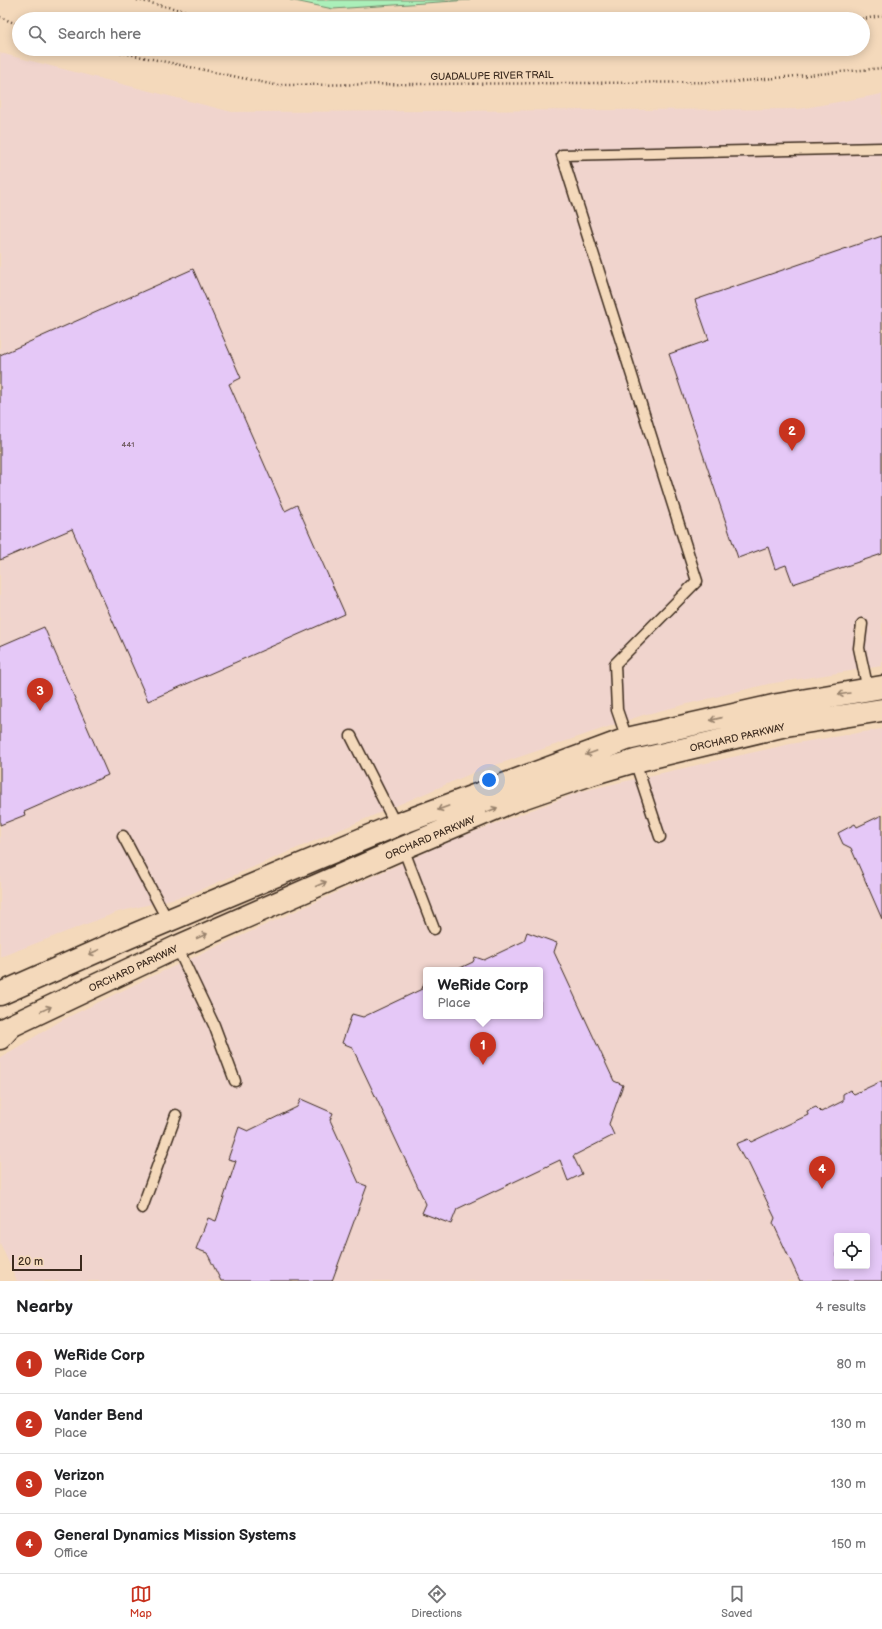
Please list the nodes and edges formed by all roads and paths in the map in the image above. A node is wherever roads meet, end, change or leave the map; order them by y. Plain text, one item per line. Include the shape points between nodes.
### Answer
1 (137, 0) edge
2 (191, 12) edge
3 (882, 16) edge
4 (0, 17) edge
5 (870, 18) edge
6 (12, 22) edge
7 (139, 56) edge
8 (882, 68) edge
9 (882, 148) edge
10 (862, 624) dead end
11 (875, 689) edge
12 (877, 711) edge
13 (351, 736) dead end
14 (627, 739) junction
15 (635, 761) junction
16 (396, 825) junction
17 (123, 836) dead end
18 (660, 837) dead end
19 (403, 848) junction
20 (168, 921) junction
21 (434, 929) dead end
22 (177, 947) junction
23 (0, 994) edge
24 (4, 1032) edge
25 (235, 1082) dead end
26 (176, 1115) dead end
27 (142, 1208) dead end

1 - 2 path
3 - 5 path
4 - 6 path
7 - 8 path, GUADALUPE RIVER TRAIL via 275,85 733,82
9 - 14 lane via 562,155 697,581 615,664 617,710
10 - 11 lane via 859,648
11 - 12 main road
11 -> 14 main road, ORCHARD PARKWAY via 778,705
12 - 15 main road, ORCHARD PARKWAY via 786,725
13 - 16 lane
14 - 15 main road
14 -> 16 main road, ORCHARD PARKWAY
15 - 18 lane
19 -> 15 main road, ORCHARD PARKWAY via 513,801
16 - 19 main road
16 - 20 main road, ORCHARD PARKWAY
17 - 20 lane
19 - 21 lane
22 -> 19 main road, ORCHARD PARKWAY
20 - 22 main road
20 -> 23 main road, ORCHARD PARKWAY
24 -> 22 main road, ORCHARD PARKWAY
22 - 25 lane via 214,1025
26 - 27 lane

